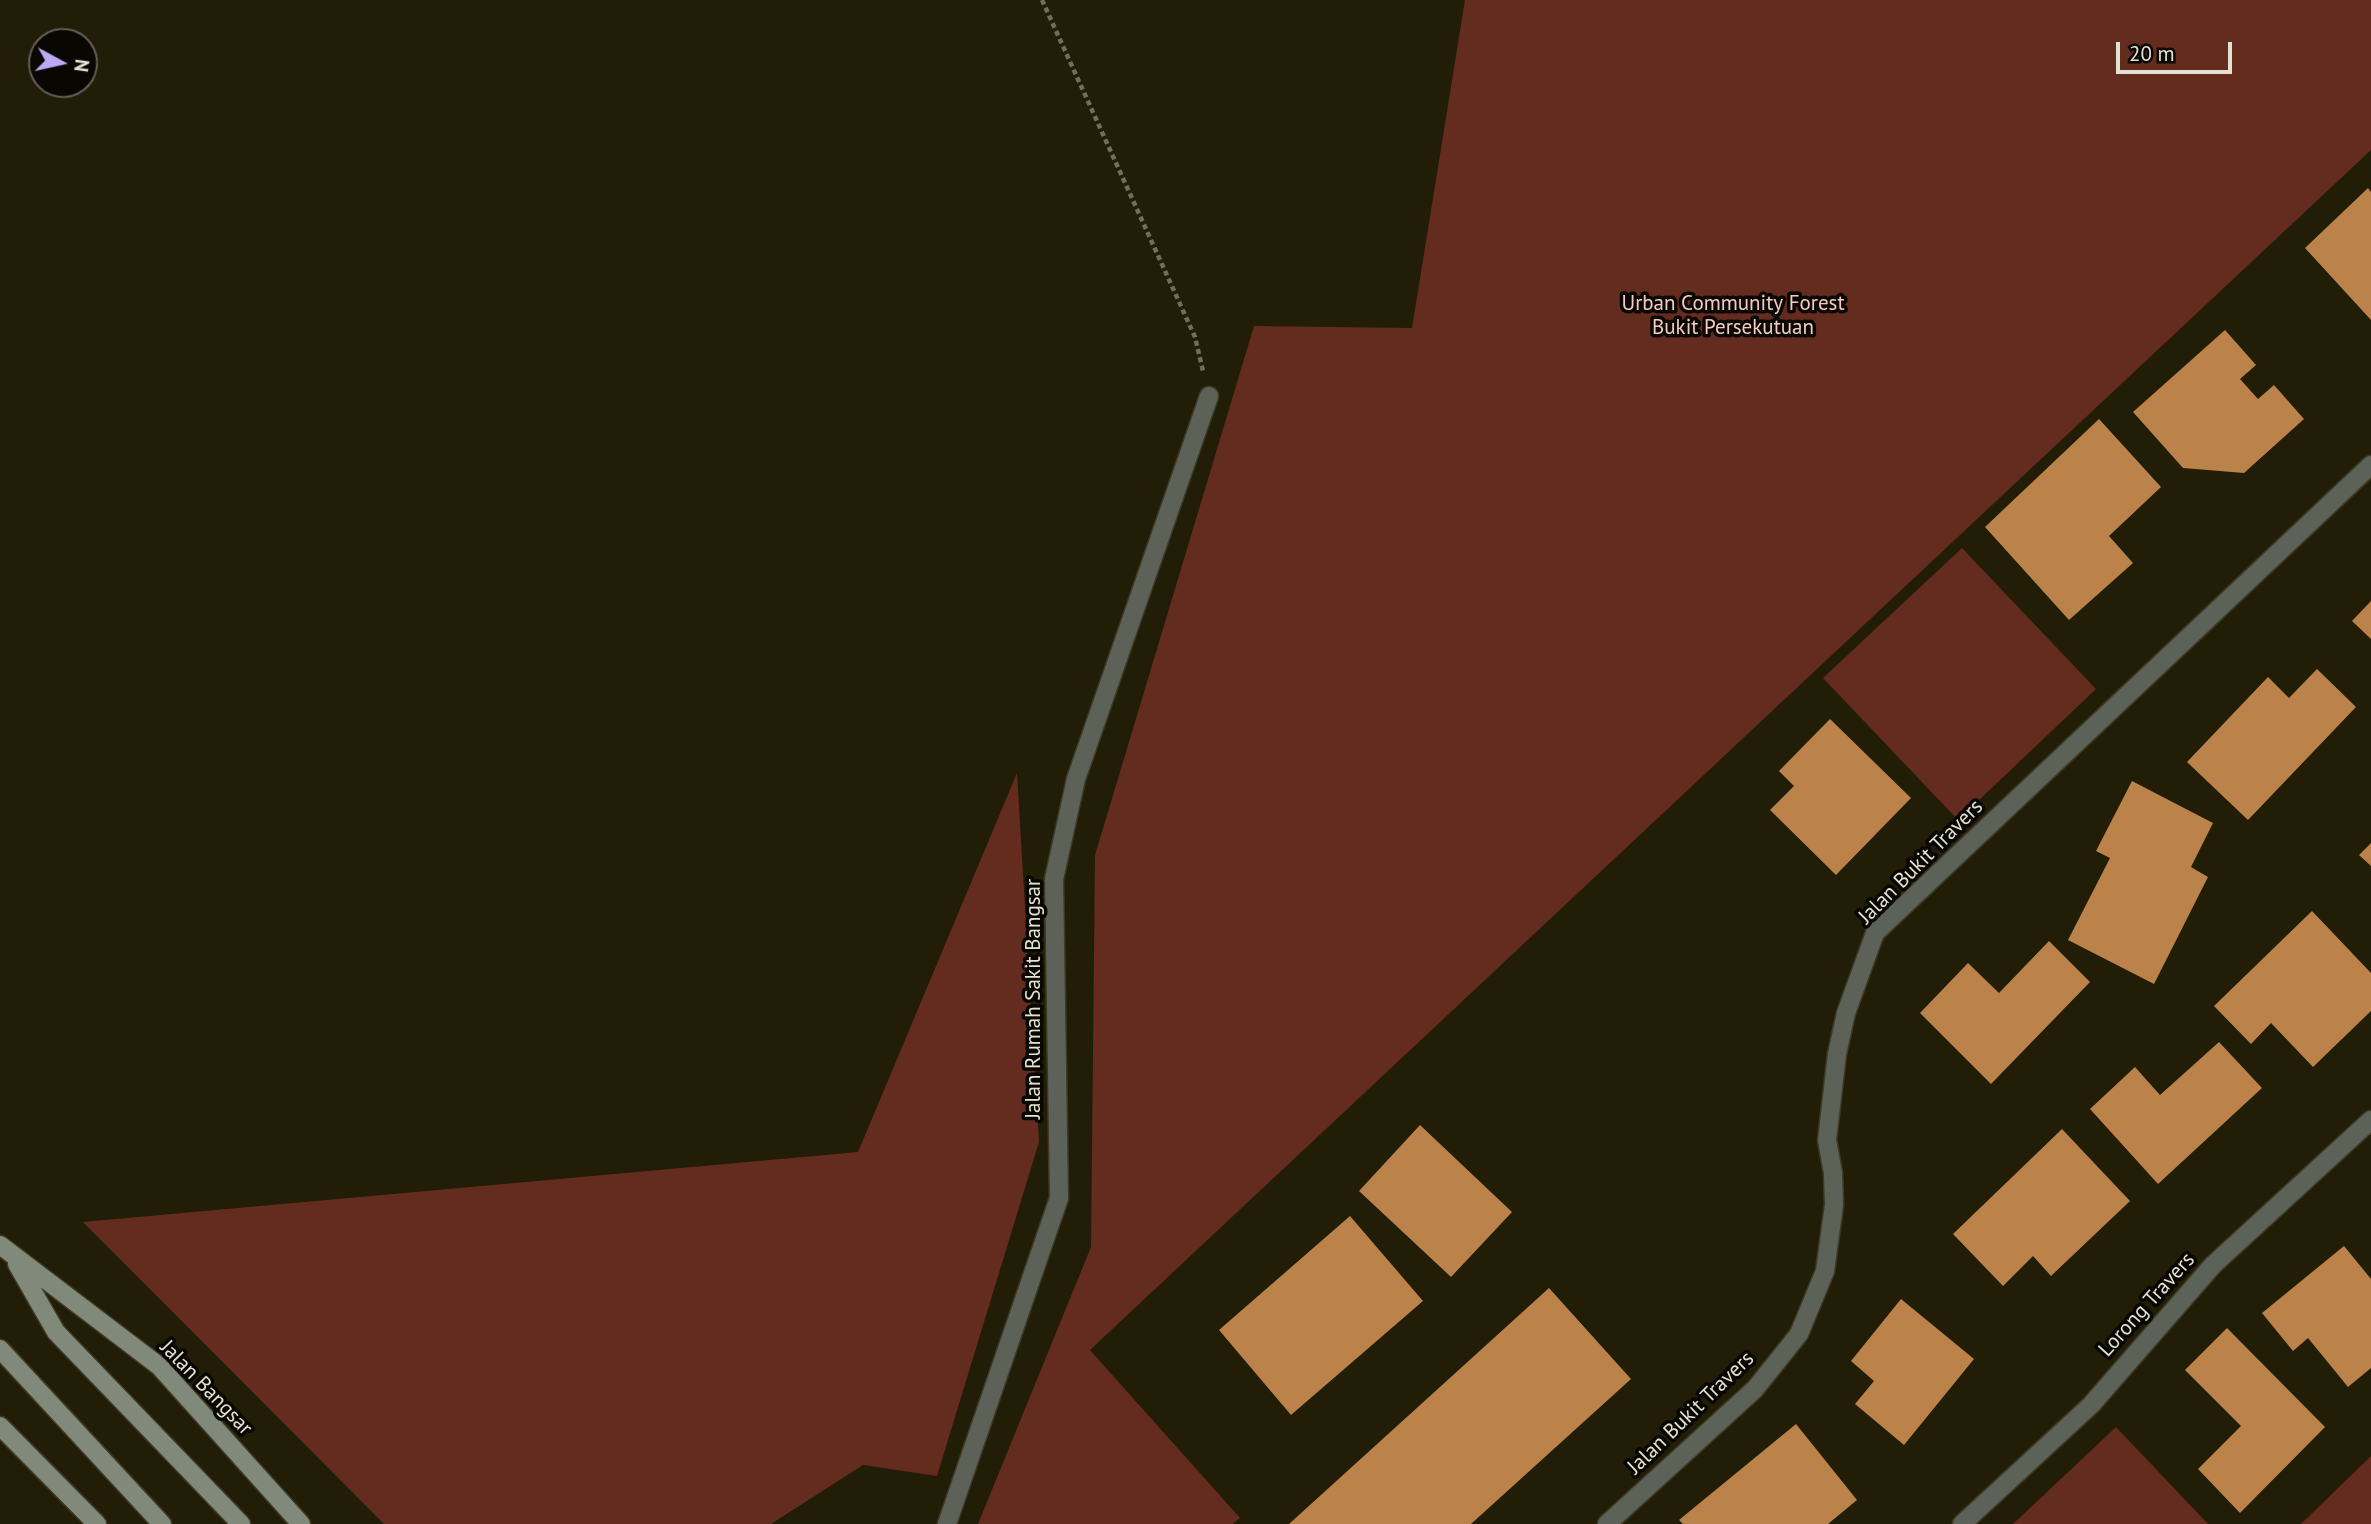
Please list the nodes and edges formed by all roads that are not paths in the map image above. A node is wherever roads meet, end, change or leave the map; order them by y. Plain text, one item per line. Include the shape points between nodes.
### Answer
1 (1209, 396) road end
2 (2371, 465) edge
3 (2371, 1120) edge
4 (0, 1245) edge
5 (13, 1258) junction
6 (0, 1349) edge
7 (0, 1426) edge
8 (97, 1524) edge
9 (162, 1524) edge
10 (241, 1524) edge
11 (300, 1524) edge
12 (947, 1524) edge
13 (1607, 1524) edge
14 (1962, 1524) edge

1 - 12 street, Jalan Rumah Sakit Bangsar via 1076,779 1054,879 1059,1198
2 - 13 street, Jalan Bukit Travers via 1875,933 1846,1013 1837,1055 1827,1140 1834,1205 1825,1271 1799,1334 1755,1389
3 - 14 street, Lorong Travers via 2213,1265 2091,1405
4 - 5 main road, Jalan Bangsar
5 - 10 main road via 56,1332
5 - 11 main road, Jalan Bangsar via 159,1366
6 - 9 main road
7 - 8 main road

